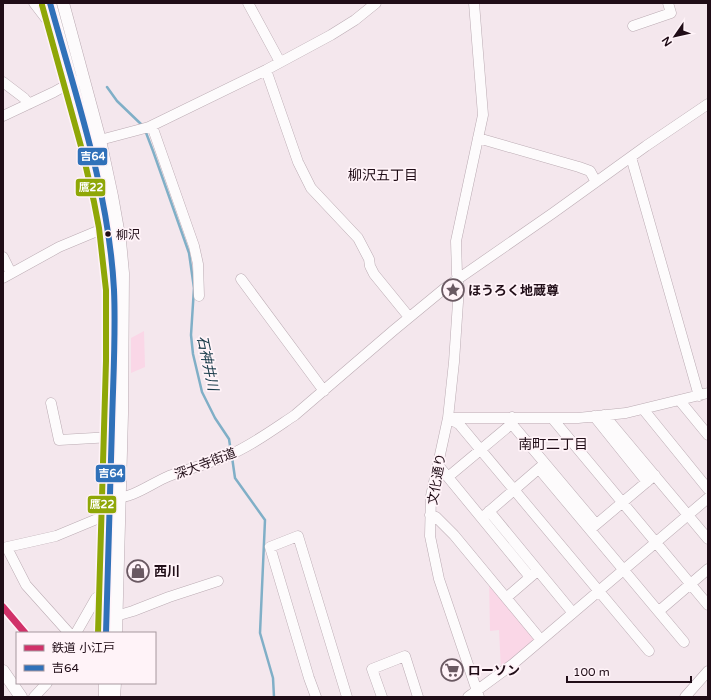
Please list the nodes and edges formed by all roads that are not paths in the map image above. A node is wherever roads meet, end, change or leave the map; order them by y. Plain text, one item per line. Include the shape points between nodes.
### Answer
1 (34, 3) edge
2 (50, 3) edge
3 (63, 3) edge
4 (248, 3) edge
5 (376, 3) edge
6 (474, 3) edge
7 (668, 3) edge
8 (632, 26) dead end
9 (59, 35) junction
10 (280, 62) junction
11 (266, 70) junction
12 (78, 81) junction
13 (3, 82) edge
14 (29, 104) junction
15 (708, 104) edge
16 (3, 116) edge
17 (146, 128) junction
18 (478, 138) junction
19 (100, 140) junction
20 (632, 157) junction
21 (596, 182) junction
22 (107, 227) junction
23 (3, 257) edge
24 (7, 275) edge
25 (241, 279) dead end
26 (458, 279) junction
27 (199, 296) dead end
28 (409, 317) junction
29 (324, 391) junction
30 (704, 394) edge
31 (680, 401) junction
32 (51, 403) dead end
33 (644, 409) junction
34 (599, 416) junction
35 (448, 418) junction
36 (552, 418) junction
37 (512, 420) junction
38 (708, 435) edge
39 (112, 437) junction
40 (479, 450) junction
41 (438, 465) junction
42 (542, 466) junction
43 (448, 477) junction
44 (651, 478) junction
45 (708, 489) edge
46 (514, 490) junction
47 (115, 498) junction
48 (708, 498) edge
49 (622, 502) junction
50 (109, 514) junction
51 (485, 514) junction
52 (430, 515) junction
53 (688, 515) junction
54 (593, 527) junction
55 (708, 540) edge
56 (656, 542) junction
57 (5, 548) edge
58 (708, 569) edge
59 (624, 570) junction
60 (534, 574) junction
61 (218, 581) dead end
62 (691, 585) junction
63 (599, 591) junction
64 (107, 592) junction
65 (506, 598) junction
66 (708, 605) edge
67 (659, 611) junction
68 (573, 613) junction
69 (116, 616) junction
70 (68, 632) edge
71 (77, 632) edge
72 (106, 632) edge
73 (116, 632) edge
74 (541, 640) junction
75 (684, 642) dead end
76 (649, 651) dead end
77 (3, 671) edge
78 (708, 671) edge
79 (46, 684) edge
80 (105, 684) edge
81 (115, 684) edge
82 (475, 695) edge
83 (21, 697) edge
84 (34, 697) edge
85 (105, 697) edge
86 (114, 697) edge
87 (316, 697) edge
88 (346, 697) edge
89 (382, 697) edge
90 (418, 697) edge
91 (685, 697) edge

1 - 9 street
2 - 9 main road
3 - 12 main road
4 - 10 street
5 - 10 street via 331,35
6 - 18 street, 文化通り via 483,115
7 - 8 street via 671,13
9 - 12 main road
10 - 11 street
11 - 17 street
11 - 28 street via 298,162 311,188 358,238 374,274
12 - 14 street
12 - 19 main road
12 - 22 main road
13 - 14 street
14 - 16 street
15 - 20 street
17 - 19 street
17 - 27 street via 194,246 198,264
18 - 21 street via 579,166 590,172
18 - 26 street, 文化通り via 456,241
19 - 47 main road via 120,240 123,273 124,313
20 - 21 street
20 - 30 street
21 - 26 street
22 - 24 street via 59,247
22 - 39 main road via 114,290
23 - 24 street
25 - 29 street
26 - 28 street
26 - 35 street, 文化通り via 458,312
28 - 29 street, 深大寺街道
29 - 47 street, 深大寺街道 via 295,415 231,455 168,477 130,496
30 - 31 street
31 - 33 street
31 - 38 street
32 - 39 street via 59,440
33 - 34 street
33 - 45 street
34 - 36 street
34 - 44 street
35 - 37 street
35 - 40 street via 459,424
35 - 41 street, 文化通り
36 - 37 street
36 - 49 street
37 - 40 street
37 - 42 street
39 - 47 main road
40 - 43 street
40 - 46 street
41 - 43 street
41 - 52 street, 文化通り via 431,496
42 - 46 street
42 - 54 street
43 - 51 street
44 - 49 street
44 - 53 street
46 - 51 street
46 - 63 street
47 - 50 main road
47 - 69 main road
48 - 53 street
49 - 54 street
49 - 56 street
50 - 57 street via 56,536
50 - 64 main road
51 - 60 street
52 - 65 street via 454,535
52 - 82 street, 文化通り via 430,536 439,579
53 - 55 street
53 - 56 street
54 - 59 street
56 - 59 street
56 - 62 street
57 - 70 street via 26,585
58 - 62 street
59 - 63 street
59 - 67 street
60 - 65 street
60 - 68 street
61 - 69 street
62 - 66 street
62 - 67 street
63 - 68 street
63 - 76 street
64 - 71 street via 96,598
64 - 72 main road
65 - 74 street
67 - 75 street
68 - 74 street
69 - 73 main road
74 - 82 street
77 - 83 main road
78 - 91 street
79 - 84 street
80 - 85 main road
81 - 86 main road
87 - 88 street via 270,548 298,536
89 - 90 street via 372,669 405,656

